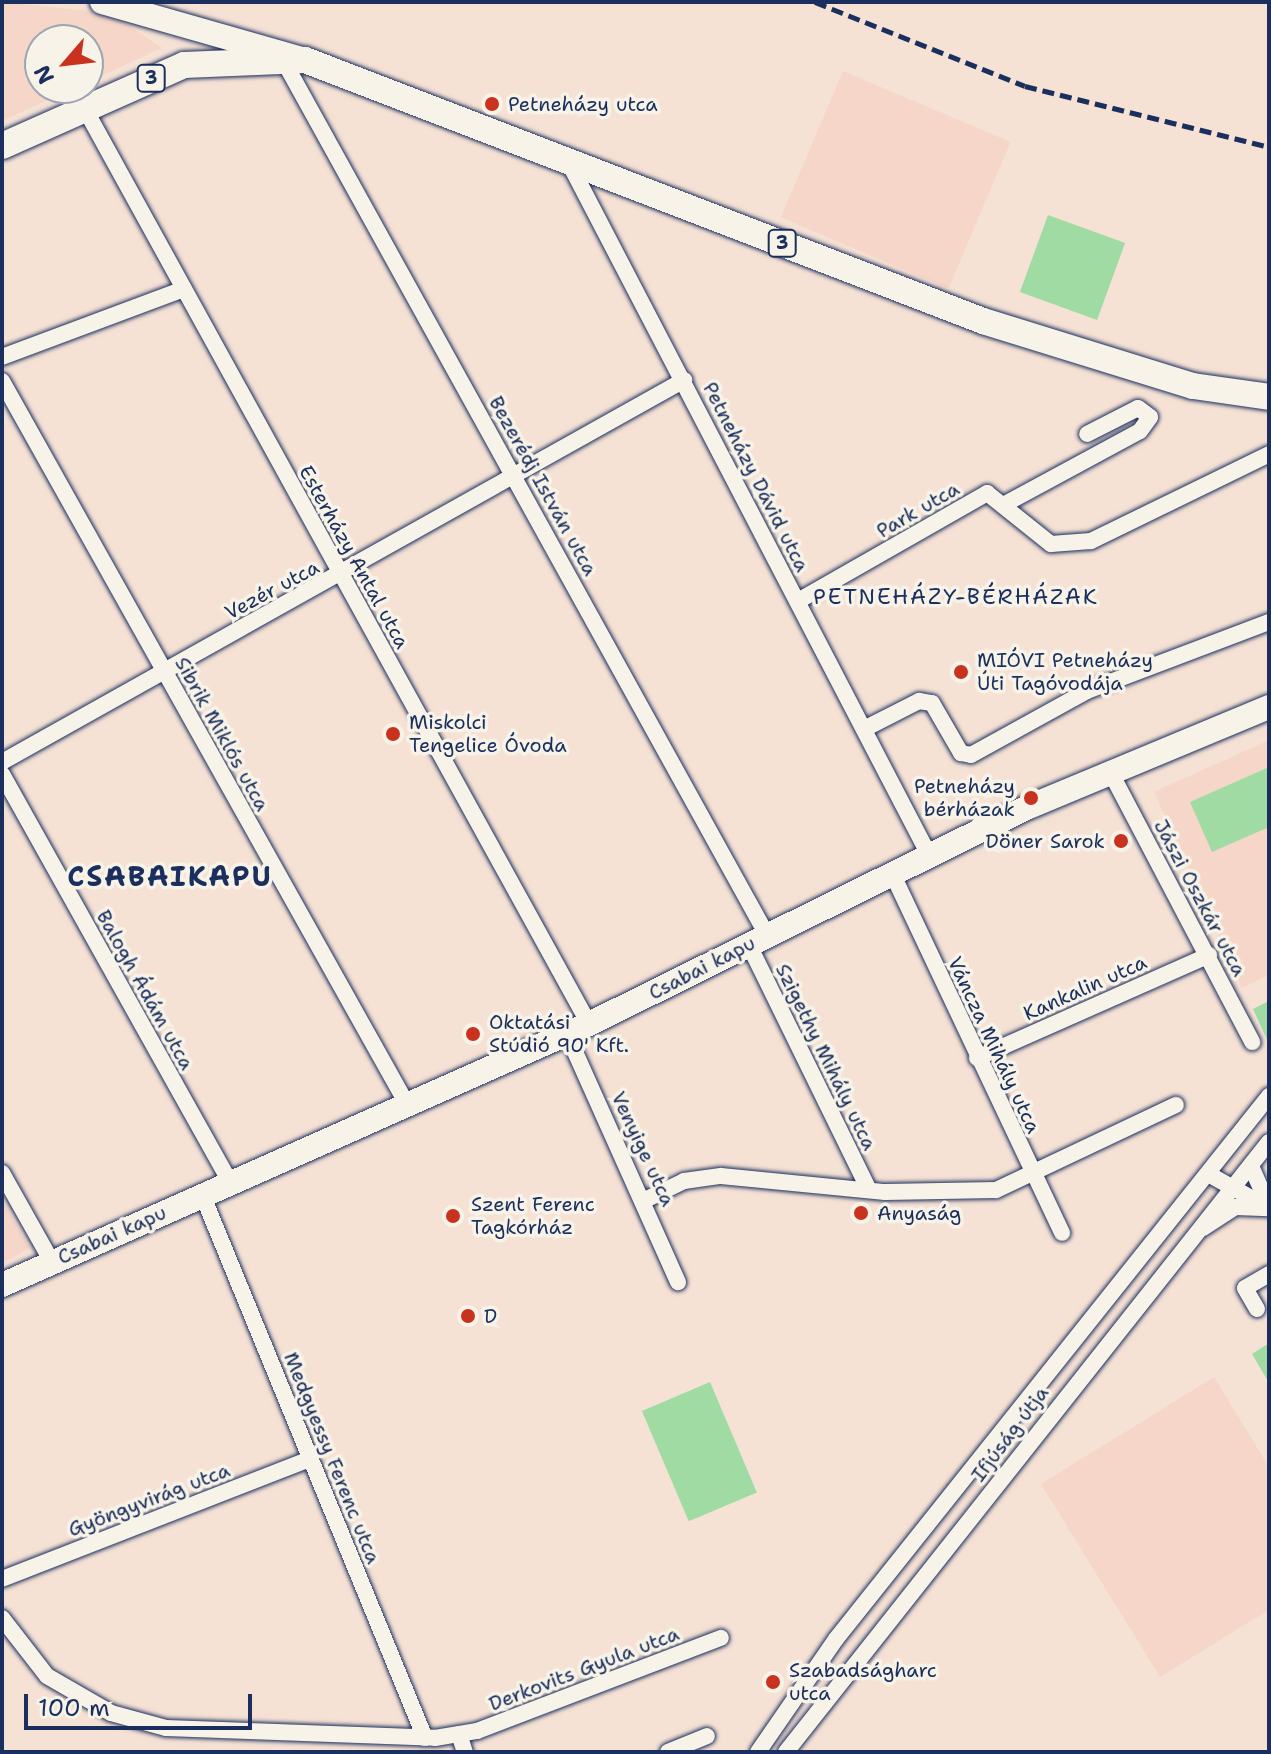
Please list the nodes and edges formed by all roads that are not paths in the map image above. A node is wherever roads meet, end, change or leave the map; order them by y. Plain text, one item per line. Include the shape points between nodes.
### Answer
1 (102, 2) edge
2 (185, 28) junction
3 (221, 58) junction
4 (294, 59) junction
5 (85, 109) junction
6 (2, 146) edge
7 (568, 160) junction
8 (184, 289) junction
9 (2, 357) edge
10 (684, 380) junction
11 (2, 381) edge
12 (1269, 397) edge
13 (1087, 434) dead end
14 (1269, 454) edge
15 (516, 478) junction
16 (1005, 504) junction
17 (342, 576) junction
18 (798, 601) junction
19 (1269, 622) edge
20 (163, 671) junction
21 (1269, 707) edge
22 (864, 729) junction
23 (2, 762) edge
24 (1111, 773) junction
25 (2, 774) edge
26 (929, 855) junction
27 (892, 873) junction
28 (758, 940) junction
29 (1209, 955) junction
30 (578, 1029) junction
31 (1252, 1042) dead end
32 (977, 1058) junction
33 (1269, 1096) edge
34 (1176, 1105) dead end
35 (408, 1106) junction
36 (1237, 1135) junction
37 (1269, 1142) edge
38 (1251, 1166) junction
39 (2, 1173) edge
40 (1033, 1173) junction
41 (1210, 1175) junction
42 (230, 1182) junction
43 (867, 1186) junction
44 (1229, 1187) junction
45 (202, 1194) junction
46 (647, 1199) junction
47 (1269, 1207) edge
48 (1062, 1233) dead end
49 (1192, 1236) junction
50 (1146, 1244) junction
51 (52, 1262) junction
52 (1269, 1274) edge
53 (678, 1282) dead end
54 (2, 1285) edge
55 (1257, 1309) dead end
56 (310, 1459) junction
57 (2, 1579) edge
58 (2, 1618) edge
59 (721, 1638) dead end
60 (459, 1734) junction
61 (707, 1736) dead end
62 (425, 1738) junction
63 (465, 1752) edge
64 (668, 1752) edge
65 (758, 1752) edge
66 (786, 1752) edge

1 - 2 street
2 - 3 street
2 - 4 street
3 - 4 main road, 3
3 - 5 main road, 3 via 168,70
4 - 7 main road, 3
4 - 15 street, Bezerédj István utca
5 - 6 main road, 3
5 - 8 street, Esterházy Antal utca
7 - 10 street, Petneházy Dávid utca
7 - 12 main road, 3 via 983,321 1193,386
8 - 9 street
8 - 17 street, Esterházy Antal utca
10 - 15 street, Vezér utca
10 - 18 street, Petneházy Dávid utca
11 - 20 street, Sibrik Miklós utca
13 - 16 street via 1138,408 1150,417 1140,431
14 - 16 street via 1091,541 1051,544
15 - 17 street, Vezér utca
15 - 28 street, Bezerédj István utca
16 - 18 street, Park utca via 987,493
17 - 20 street, Vezér utca
17 - 30 street, Esterházy Antal utca
18 - 22 street, Petneházy Dávid utca
19 - 22 street via 1087,691 971,755 961,753 932,703 919,701
20 - 23 street, Vezér utca
20 - 35 street, Sibrik Miklós utca
21 - 24 street, Csabai kapu
22 - 26 street, Petneházy Dávid utca
24 - 26 street, Csabai kapu
24 - 29 street, Jászi Oszkár utca
25 - 42 street, Balogh Ádám utca
26 - 27 street, Csabai kapu
27 - 28 street, Csabai kapu
27 - 32 street, Váncza Mihály utca
28 - 30 street, Csabai kapu
28 - 43 street, Szigethy Mihály utca
29 - 31 street, Jászi Oszkár utca
29 - 32 street, Kankalin utca
30 - 35 street, Csabai kapu
30 - 46 street, Venyige utca
32 - 40 street, Váncza Mihály utca
33 - 36 street, Ifjúság útja
34 - 40 street
35 - 42 street, Csabai kapu
36 - 41 street, Ifjúság útja
36 - 50 street, Ifjúság útja
37 - 38 street, Ifjúság útja
38 - 44 street, Ifjúság útja
38 - 47 street
39 - 51 street
40 - 43 street via 996,1190
40 - 48 street, Váncza Mihály utca
41 - 44 street
41 - 50 street, Ifjúság útja
42 - 45 street, Csabai kapu
43 - 46 street via 721,1176 684,1181
44 - 47 street
44 - 49 street, Ifjúság útja
45 - 51 street, Csabai kapu
45 - 56 street, Medgyessy Ferenc utca
46 - 53 street, Venyige utca
47 - 49 street via 1235,1207
49 - 66 street, Ifjúság útja
50 - 65 street, Ifjúság útja via 836,1639
51 - 54 street, Csabai kapu
52 - 55 street via 1245,1288
56 - 57 street, Gyöngyvirág utca
56 - 62 street, Medgyessy Ferenc utca
58 - 62 street, Derkovits Gyula utca via 47,1676 111,1713 166,1728
59 - 60 street, Derkovits Gyula utca
60 - 62 street, Derkovits Gyula utca
60 - 63 street
61 - 64 street

